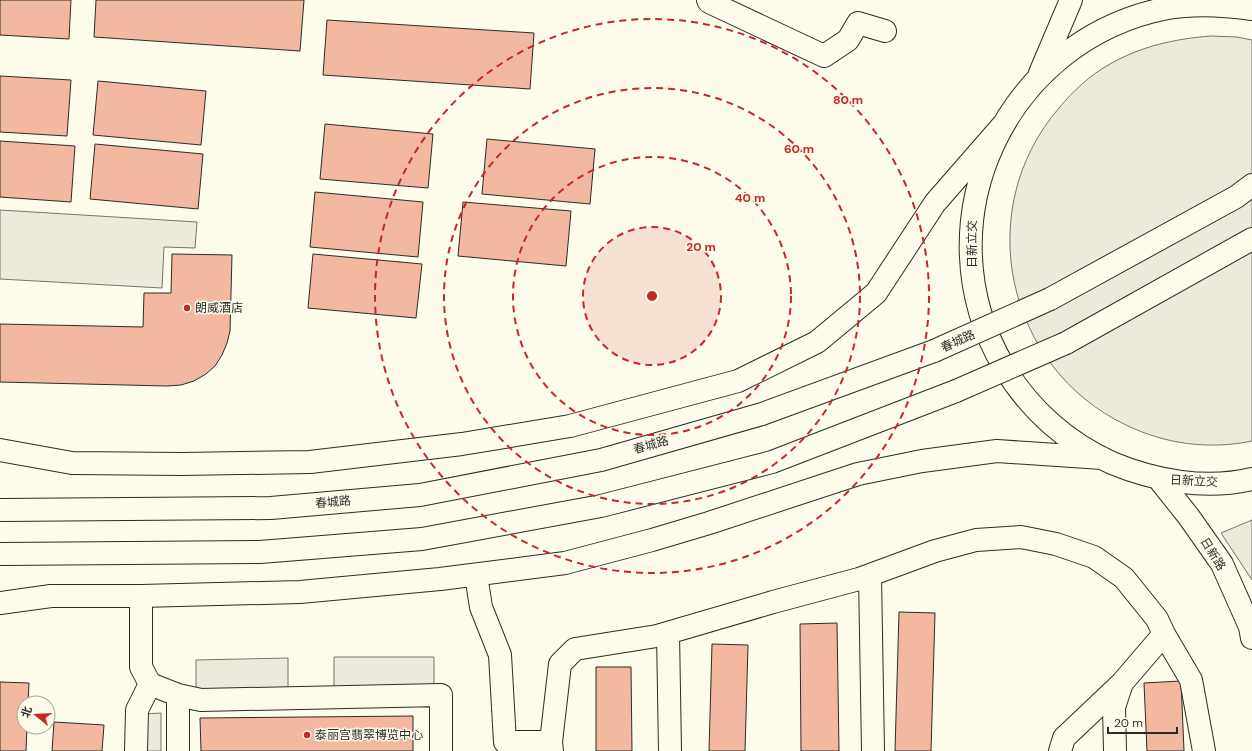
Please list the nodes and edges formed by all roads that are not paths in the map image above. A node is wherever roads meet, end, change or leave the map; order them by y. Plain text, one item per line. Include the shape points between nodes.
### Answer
1 (708, 0) edge
2 (1071, 0) edge
3 (1249, 0) edge
4 (1252, 3) edge
5 (1252, 9) edge
6 (885, 31) dead end
7 (1039, 77) junction
8 (1002, 125) junction
9 (1244, 191) edge
10 (1252, 239) edge
11 (0, 450) edge
12 (1102, 458) junction
13 (1158, 478) junction
14 (1252, 479) edge
15 (0, 510) edge
16 (0, 554) edge
17 (476, 575) junction
18 (870, 575) junction
19 (141, 596) junction
20 (0, 603) edge
21 (668, 633) junction
22 (1164, 634) junction
23 (1252, 638) edge
24 (1122, 683) junction
25 (150, 684) junction
26 (178, 695) junction
27 (552, 746) edge
28 (498, 747) edge
29 (136, 751) edge
30 (178, 751) edge
31 (441, 751) edge
32 (670, 751) edge
33 (873, 751) edge
34 (1060, 751) edge
35 (1115, 751) edge
36 (1204, 751) edge

1 - 6 main road via 824,56 848,40 858,23
2 - 7 main road
3 - 4 main road
5 - 7 main road, 日新立交 via 1199,5 1169,8 1140,15 1085,40
7 - 8 main road, 日新立交
8 - 11 main road via 935,204 876,293 817,342 738,381 570,426 462,444 310,462 72,463
8 - 12 main road, 日新立交 via 979,180 973,210 970,239 976,299 985,328 998,355 1026,398 1052,425 1076,444
9 - 15 main road, 春城路, bridge via 1050,299 934,351 762,414 601,460 420,495 271,508
10 - 16 main road, bridge via 1066,343 956,391 772,462 601,506 422,539 260,552
12 - 13 main road, 日新立交
12 - 17 main road via 997,451 922,462 858,474 709,524 565,563
13 - 14 main road, 日新立交 via 1218,483
13 - 23 main road, 日新路 via 1222,564 1250,627
17 - 19 main road via 300,592
17 - 28 main road via 481,607 500,655
18 - 21 main road
18 - 22 main road via 935,551 976,540 1021,537 1056,544 1094,557 1124,578 1157,619
18 - 33 main road
19 - 20 main road via 51,596
19 - 25 main road via 141,667
21 - 27 main road via 575,649 560,664
21 - 32 main road
22 - 24 main road
22 - 36 main road via 1191,680
24 - 34 main road via 1064,738
24 - 35 main road via 1114,707
25 - 26 main road
25 - 29 main road via 136,710
26 - 30 main road
26 - 31 main road via 201,700 441,695
27 - 28 main road

